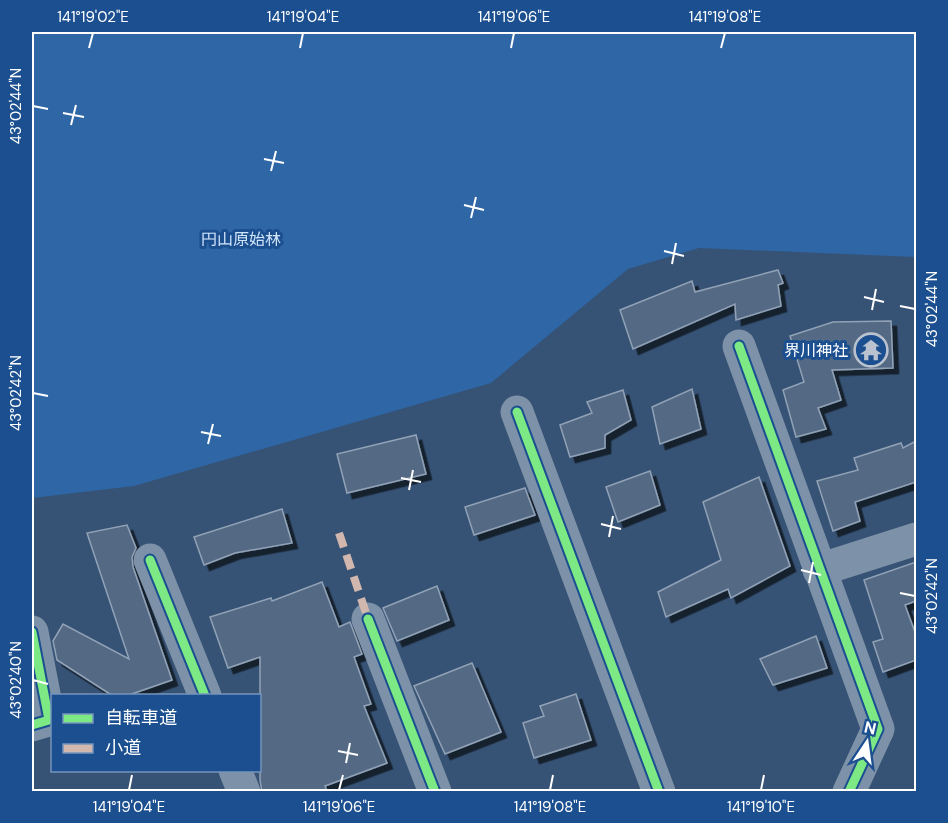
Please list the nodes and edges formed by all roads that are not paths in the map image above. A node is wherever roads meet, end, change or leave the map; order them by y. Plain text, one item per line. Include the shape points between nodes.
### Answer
1 (739, 346) dead end
2 (517, 412) dead end
3 (916, 539) edge
4 (150, 560) dead end
5 (819, 570) junction
6 (368, 619) dead end
7 (32, 632) edge
8 (204, 694) edge
9 (32, 725) edge
10 (235, 772) edge
11 (244, 792) edge
12 (435, 792) edge
13 (659, 792) edge
14 (849, 792) edge

1 - 5 street
2 - 13 street
3 - 5 street
4 - 8 street
5 - 14 street via 878,729
6 - 12 street
7 - 9 street via 49,720
10 - 11 street

